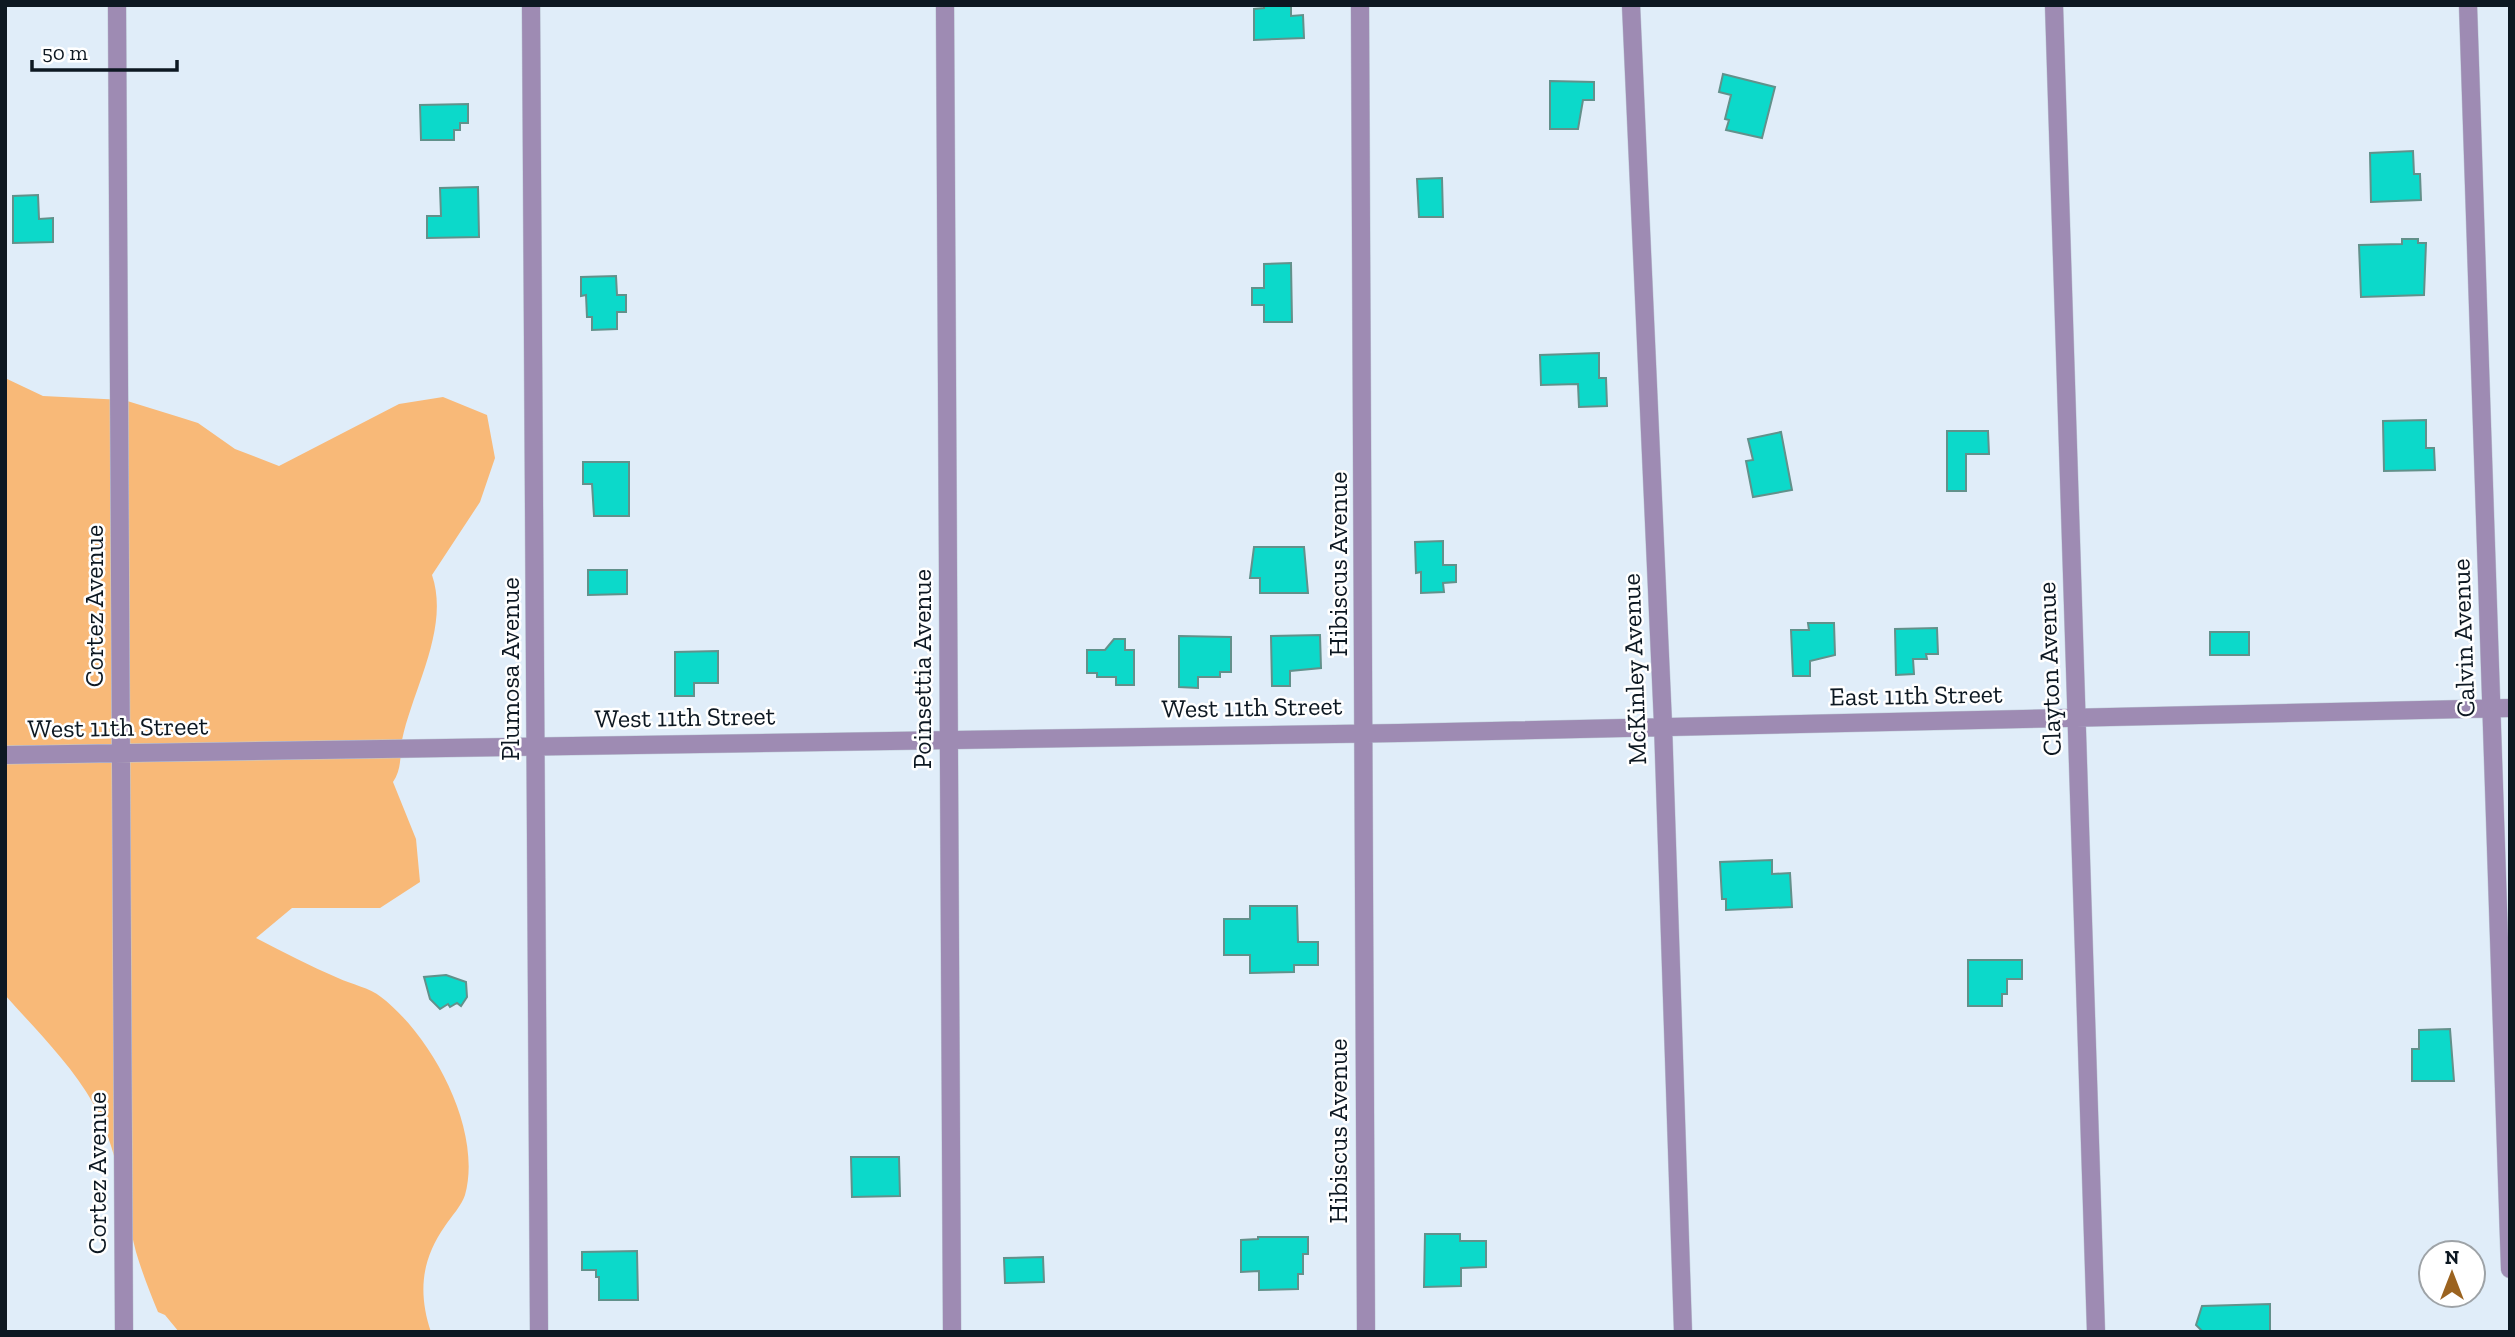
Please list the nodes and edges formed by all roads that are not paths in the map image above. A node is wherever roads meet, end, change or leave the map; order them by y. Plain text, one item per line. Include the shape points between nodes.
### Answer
1 (117, 5) edge
2 (531, 5) edge
3 (945, 5) edge
4 (1360, 5) edge
5 (1631, 5) edge
6 (2054, 5) edge
7 (2468, 5) edge
8 (2510, 708) edge
9 (2491, 709) junction
10 (2077, 718) junction
11 (1663, 724) junction
12 (1365, 732) junction
13 (948, 739) junction
14 (537, 747) junction
15 (121, 752) junction
16 (5, 755) edge
17 (2510, 1269) edge
18 (124, 1332) edge
19 (538, 1332) edge
20 (953, 1332) edge
21 (1366, 1332) edge
22 (1683, 1332) edge
23 (2096, 1332) edge

1 - 15 street, Cortez Avenue
2 - 14 street, Plumosa Avenue
3 - 13 street, Poinsettia Avenue
4 - 12 street, Hibiscus Avenue
5 - 11 street, McKinley Avenue
6 - 10 street, Clayton Avenue
7 - 9 street, Calvin Avenue
8 - 9 street, East 11th Street
9 - 10 street, East 11th Street
9 - 17 street, Calvin Avenue
10 - 11 street, East 11th Street
10 - 23 street, Clayton Avenue
11 - 12 street, East 11th Street
11 - 22 street, McKinley Avenue
12 - 13 street, West 11th Street
12 - 21 street, Hibiscus Avenue
13 - 14 street, West 11th Street
13 - 20 street, Poinsettia Avenue
14 - 15 street, West 11th Street
14 - 19 street, Plumosa Avenue
15 - 16 street, West 11th Street
15 - 18 street, Cortez Avenue

